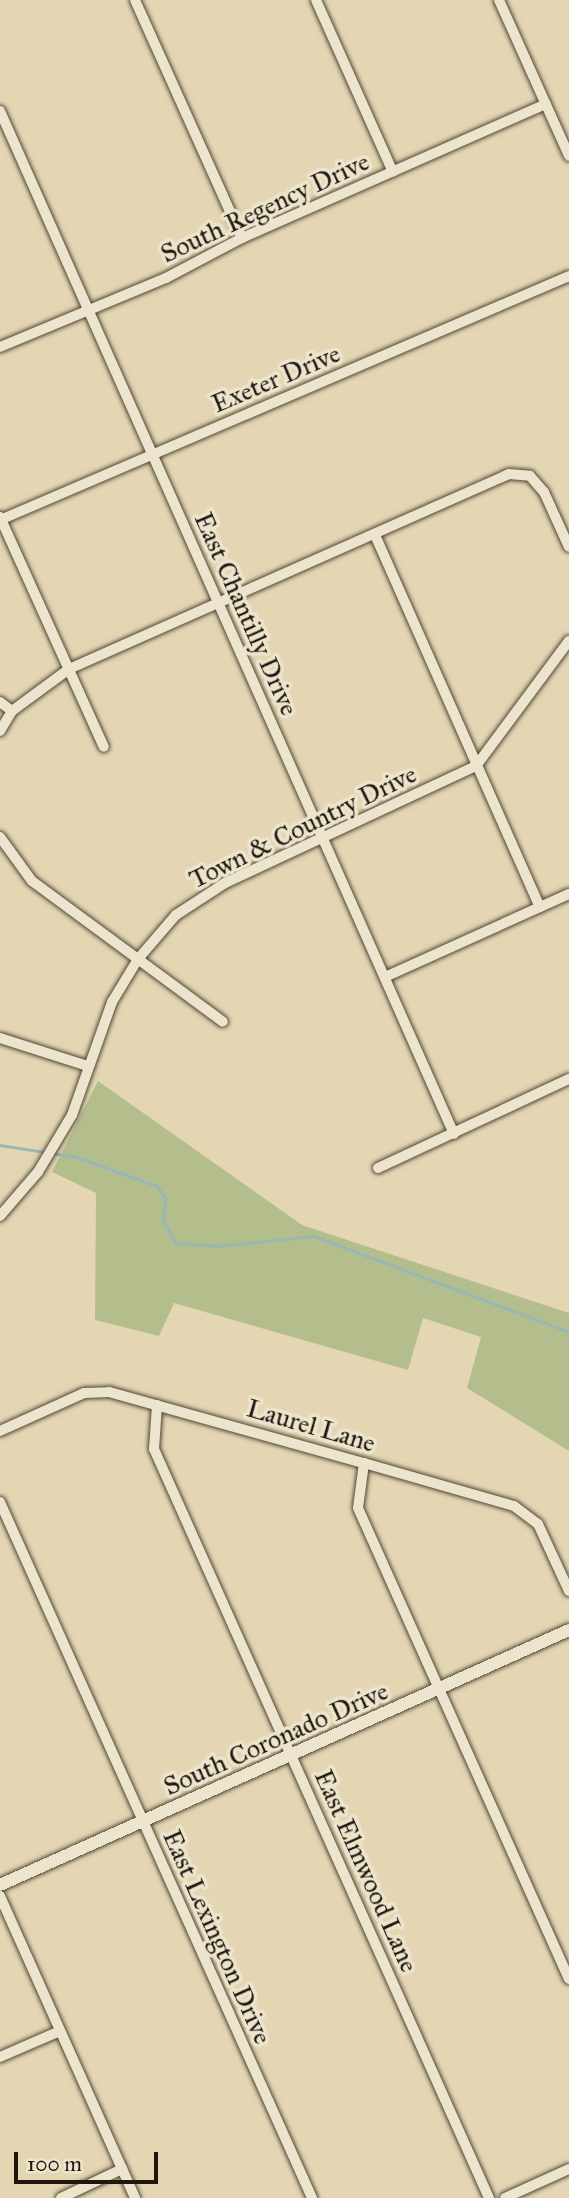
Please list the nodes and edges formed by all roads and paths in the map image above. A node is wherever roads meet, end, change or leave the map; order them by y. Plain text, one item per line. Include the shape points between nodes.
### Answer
1 (135, 0) edge
2 (316, 0) edge
3 (499, 0) edge
4 (546, 104) junction
5 (0, 111) edge
6 (569, 156) edge
7 (393, 172) junction
8 (242, 238) junction
9 (569, 276) edge
10 (88, 310) junction
11 (0, 347) edge
12 (153, 455) junction
13 (0, 519) edge
14 (375, 535) junction
15 (569, 547) edge
16 (219, 604) junction
17 (569, 641) edge
18 (69, 669) junction
19 (0, 702) edge
20 (12, 711) junction
21 (0, 731) edge
22 (104, 747) dead end
23 (476, 766) junction
24 (322, 836) junction
25 (0, 838) edge
26 (569, 894) edge
27 (540, 907) junction
28 (138, 960) junction
29 (385, 977) junction
30 (223, 1022) dead end
31 (0, 1038) edge
32 (88, 1066) junction
33 (569, 1079) edge
34 (454, 1133) junction
35 (378, 1168) dead end
36 (0, 1216) edge
37 (157, 1405) junction
38 (0, 1432) edge
39 (364, 1463) junction
40 (0, 1502) edge
41 (569, 1591) edge
42 (569, 1630) edge
43 (438, 1692) junction
44 (292, 1757) junction
45 (143, 1824) junction
46 (0, 1885) edge
47 (0, 1896) edge
48 (569, 1979) edge
49 (60, 2031) junction
50 (0, 2057) edge
51 (122, 2169) junction
52 (569, 2169) edge
53 (61, 2198) edge
54 (135, 2198) edge
55 (312, 2198) edge
56 (489, 2198) edge
57 (505, 2198) edge

1 - 8 street
2 - 7 street
3 - 4 street
4 - 6 street
4 - 7 street, South Regency Drive
5 - 10 street, East Chantilly Drive
7 - 8 street, South Regency Drive
8 - 10 street, South Regency Drive
9 - 12 street, Exeter Drive
10 - 11 street, South Regency Drive
10 - 12 street, East Chantilly Drive
12 - 13 street, Exeter Drive
12 - 16 street, East Chantilly Drive
13 - 18 street
14 - 15 street via 509,474 530,476 544,492
14 - 16 street
14 - 23 street
16 - 18 street
16 - 24 street, East Chantilly Drive
17 - 23 street, Town & Country Drive
18 - 20 street
18 - 22 street
19 - 20 street
20 - 21 street
23 - 24 street, Town & Country Drive
23 - 27 street
24 - 28 street, Town & Country Drive via 225,883 176,915
24 - 29 street, East Chantilly Drive
25 - 28 street via 32,881
26 - 27 street
27 - 29 street
28 - 30 street
28 - 32 street, Town & Country Drive via 112,1002
29 - 34 street, East Chantilly Drive
31 - 32 street
32 - 36 street, Town & Country Drive via 72,1115 38,1172
33 - 34 street
34 - 35 street
37 - 38 street, Laurel Lane via 109,1392 84,1393
37 - 39 street, Laurel Lane
37 - 44 street, East Elmwood Lane via 154,1450
39 - 41 street, Laurel Lane via 514,1506 538,1524
39 - 43 street via 358,1508
40 - 45 street, East Lexington Drive
42 - 43 street, South Coronado Drive
43 - 44 street, South Coronado Drive
43 - 48 street
44 - 45 street, South Coronado Drive
44 - 56 street, East Elmwood Lane
45 - 46 street, South Coronado Drive
45 - 55 street, East Lexington Drive
47 - 49 street
49 - 50 street
49 - 51 street
51 - 53 street
51 - 54 street
52 - 57 street

